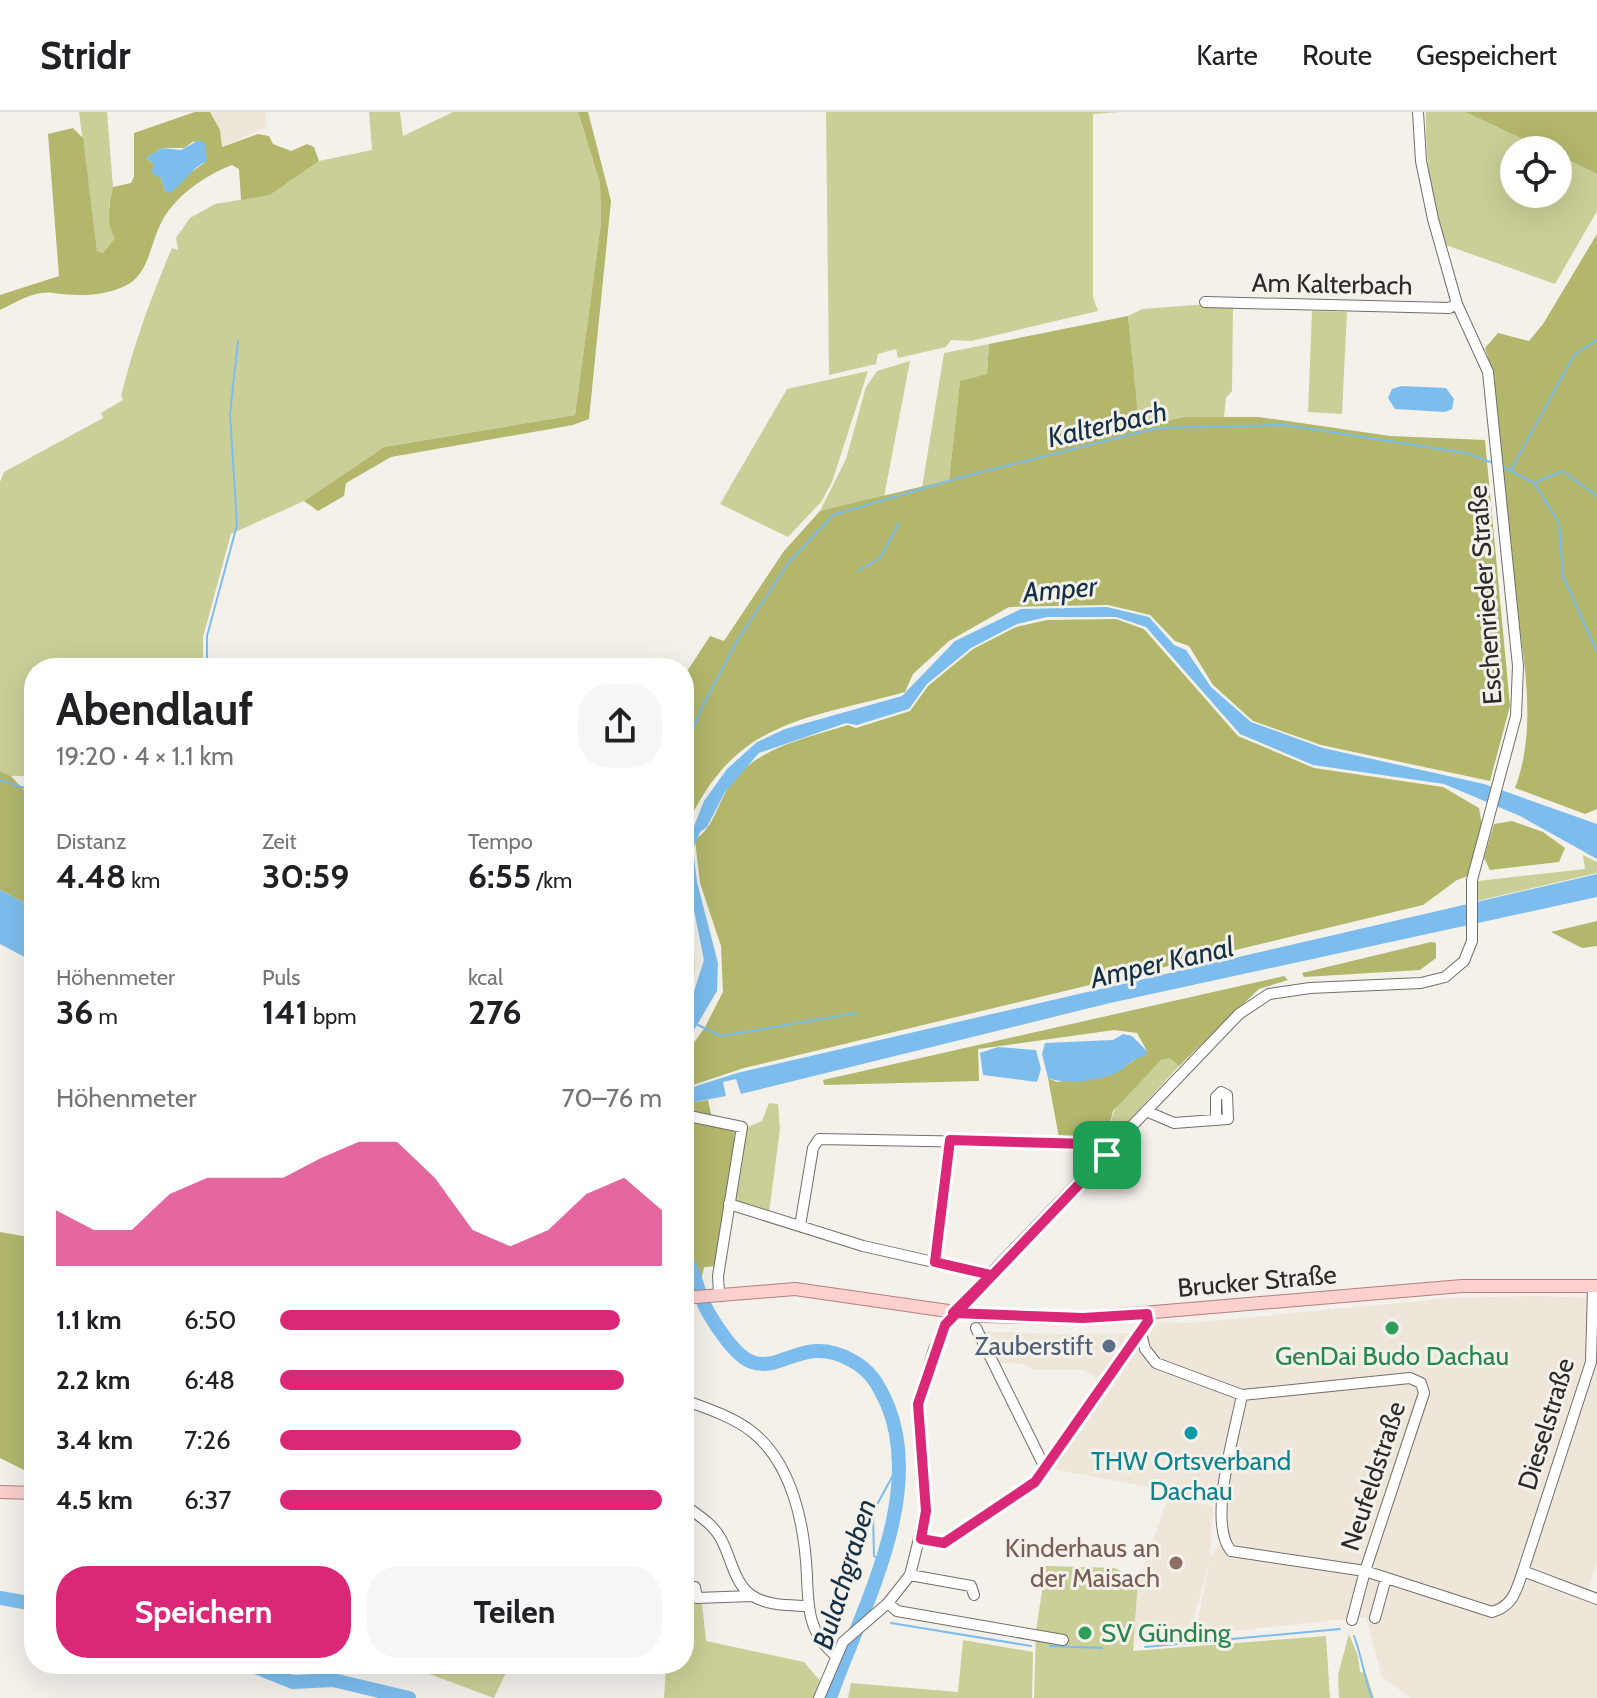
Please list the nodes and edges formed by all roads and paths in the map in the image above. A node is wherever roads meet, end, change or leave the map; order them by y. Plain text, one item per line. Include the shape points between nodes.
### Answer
1 (1418, 112) edge
2 (1205, 302) dead end
3 (1457, 304) junction
4 (1146, 1111) junction
5 (694, 1117) edge
6 (1216, 1120) dead end
7 (950, 1140) junction
8 (1107, 1155) junction
9 (729, 1204) junction
10 (800, 1226) junction
11 (935, 1262) junction
12 (991, 1275) junction
13 (1595, 1286) edge
14 (702, 1295) edge
15 (953, 1313) junction
16 (1147, 1314) junction
17 (976, 1328) dead end
18 (1141, 1334) junction
19 (1242, 1395) junction
20 (694, 1405) edge
21 (1046, 1470) junction
22 (0, 1492) edge
23 (24, 1493) edge
24 (694, 1512) edge
25 (921, 1539) junction
26 (1365, 1571) junction
27 (1523, 1571) junction
28 (910, 1575) junction
29 (1386, 1578) junction
30 (695, 1587) dead end
31 (974, 1595) dead end
32 (752, 1596) junction
33 (1597, 1599) edge
34 (888, 1603) junction
35 (807, 1606) junction
36 (1375, 1618) dead end
37 (1352, 1620) dead end
38 (1063, 1640) dead end
39 (835, 1655) junction
40 (819, 1698) edge

1 - 3 street, Eschenrieder Straße via 1421,161
2 - 3 street, Am Kalterbach via 1350,308
3 - 4 street, Eschenrieder Straße via 1488,372 1519,689 1471,898 1472,941 1464,961 1445,977 1269,994 1239,1014
4 - 6 street via 1174,1123
4 - 8 street, Eschenrieder Straße
5 - 9 street via 742,1127
7 - 8 street via 1088,1144
7 - 10 street via 819,1139
7 - 11 street
8 - 12 street, Eschenrieder Straße
9 - 10 street
9 - 14 street via 718,1276
10 - 11 street
11 - 12 street
12 - 15 street, Eschenrieder Straße
13 - 16 main road, Brucker Straße via 1433,1288
13 - 27 street, Dieselstraße via 1591,1362
14 - 15 main road, Brucker Straße via 823,1291
15 - 16 main road, Brucker Straße via 1083,1318
15 - 25 street, Eschenrieder Straße via 934,1349 918,1404 926,1511
16 - 18 street
17 - 21 street
18 - 19 street, Neufeldstraße via 1156,1363
18 - 21 street
19 - 26 street, Dieselstraße via 1222,1500 1223,1541 1231,1551
19 - 26 street, Neufeldstraße via 1410,1378 1421,1383 1424,1393
20 - 35 street via 751,1431 777,1456 794,1496
21 - 25 street via 944,1543
22 - 23 main road
24 - 32 street via 721,1537 738,1580
25 - 28 street, Eschenrieder Straße
26 - 29 street, Dieselstraße
26 - 37 street
27 - 29 street, Dieselstraße via 1513,1599 1492,1612
27 - 33 street
28 - 31 street via 971,1586
28 - 34 street
29 - 36 street
30 - 32 street via 697,1598
32 - 35 street via 777,1605
34 - 38 street via 897,1611
34 - 39 street via 853,1631
35 - 39 street via 817,1633
39 - 40 street

